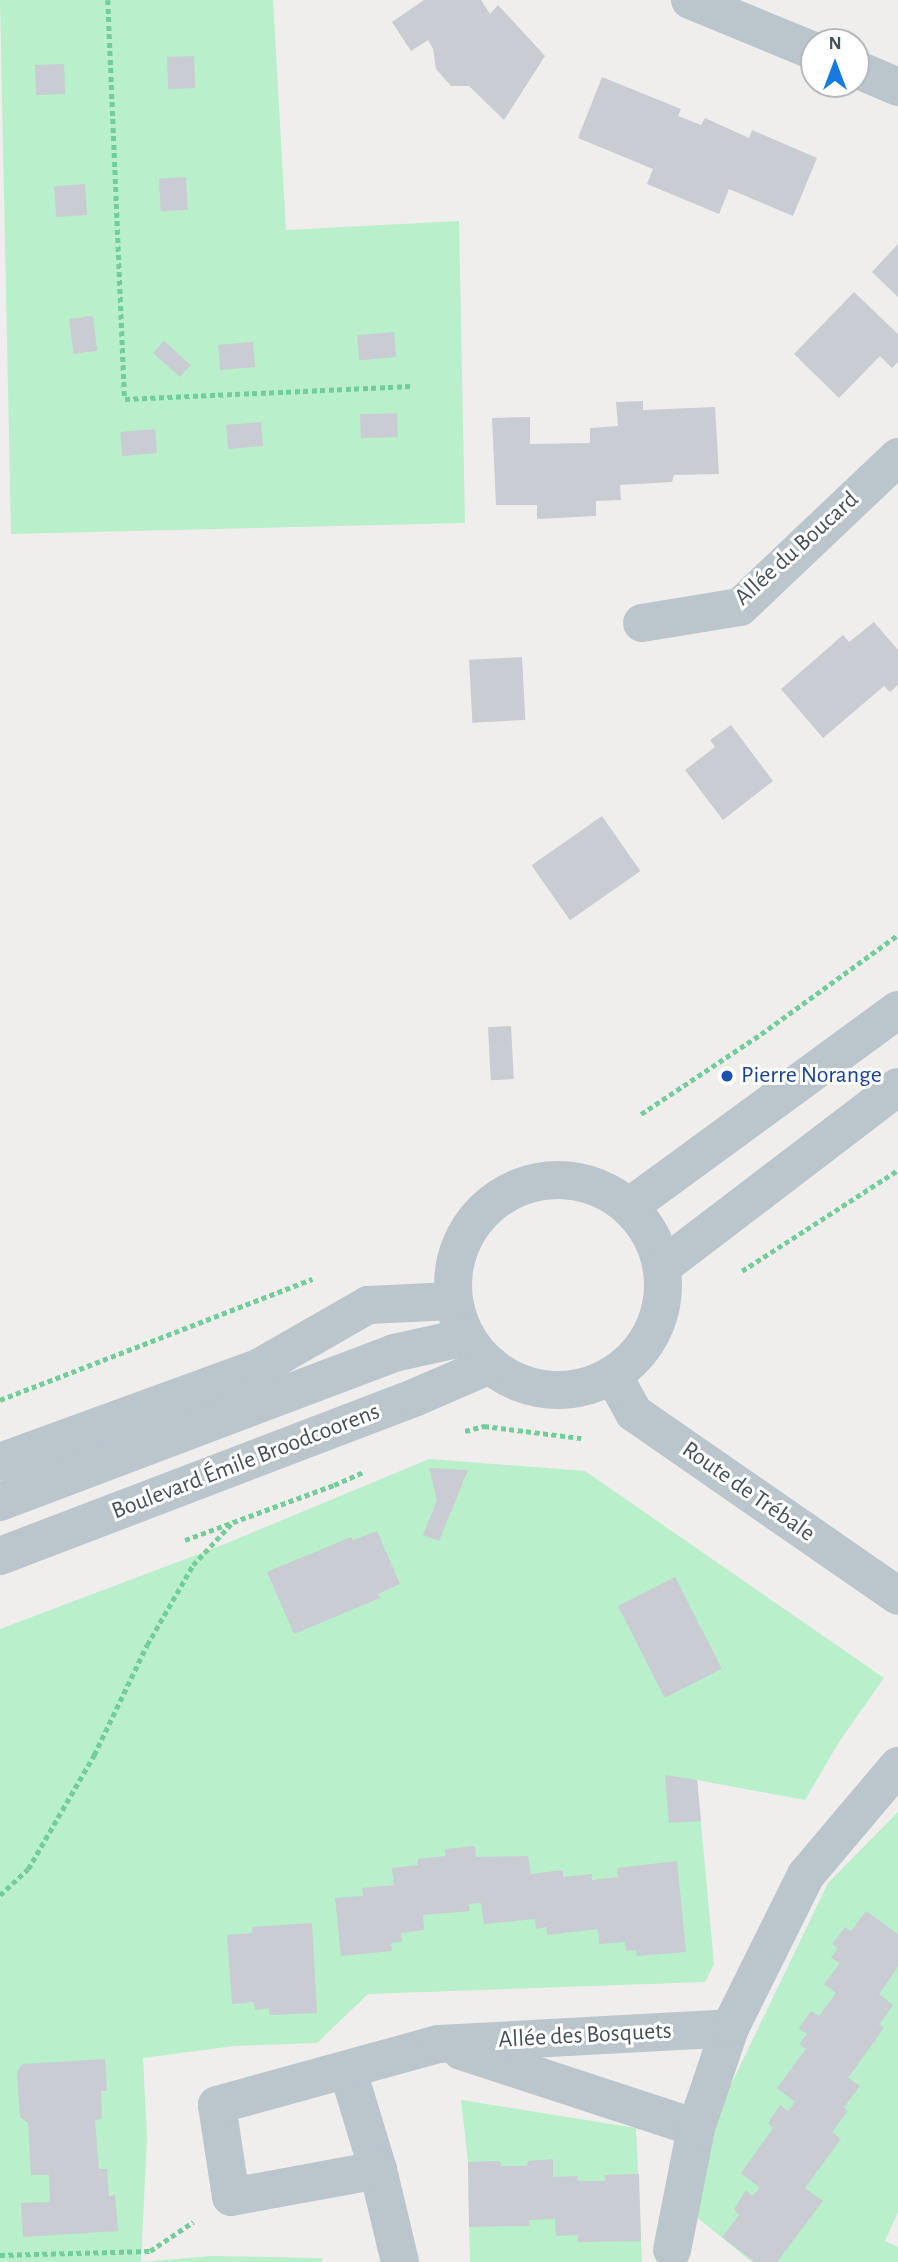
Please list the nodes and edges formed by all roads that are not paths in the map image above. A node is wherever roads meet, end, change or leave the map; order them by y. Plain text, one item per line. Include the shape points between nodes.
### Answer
1 (709, 3) edge
2 (800, 45) edge
3 (870, 75) edge
4 (898, 87) edge
5 (898, 457) edge
6 (642, 623) dead end
7 (898, 1010) edge
8 (898, 1087) edge
9 (630, 1206) junction
10 (663, 1266) junction
11 (453, 1301) junction
12 (478, 1351) junction
13 (613, 1375) junction
14 (0, 1462) edge
15 (0, 1502) edge
16 (0, 1556) edge
17 (898, 1596) edge
18 (898, 1766) edge
19 (730, 2028) junction
20 (439, 2043) junction
21 (348, 2071) junction
22 (696, 2128) junction
23 (378, 2170) junction
24 (672, 2250) dead end
25 (400, 2262) edge

1 - 2 street
3 - 4 street
5 - 6 street, Allée du Boucard via 740,607
7 - 9 street
8 - 10 street
9 - 10 street via 647,1227
9 - 11 street via 595,1185 557,1181 544,1180 504,1194 471,1224 456,1256
10 - 13 street via 664,1296 652,1332 631,1362
11 - 12 street
11 - 14 street via 368,1305 258,1368
12 - 13 street via 519,1383 560,1391 596,1384
12 - 15 street via 394,1353
12 - 16 street, Boulevard Émile Broodcoorens via 416,1397
13 - 17 street, Route de Trébale via 634,1413
18 - 19 street via 806,1875
19 - 20 street, Allée des Bosquets
19 - 22 street
20 - 21 street, Allée des Bosquets
20 - 22 street, Allée des Bosquets
21 - 23 street
21 - 23 street, Allée des Bosquets via 217,2105 231,2197
22 - 24 street
23 - 25 street

